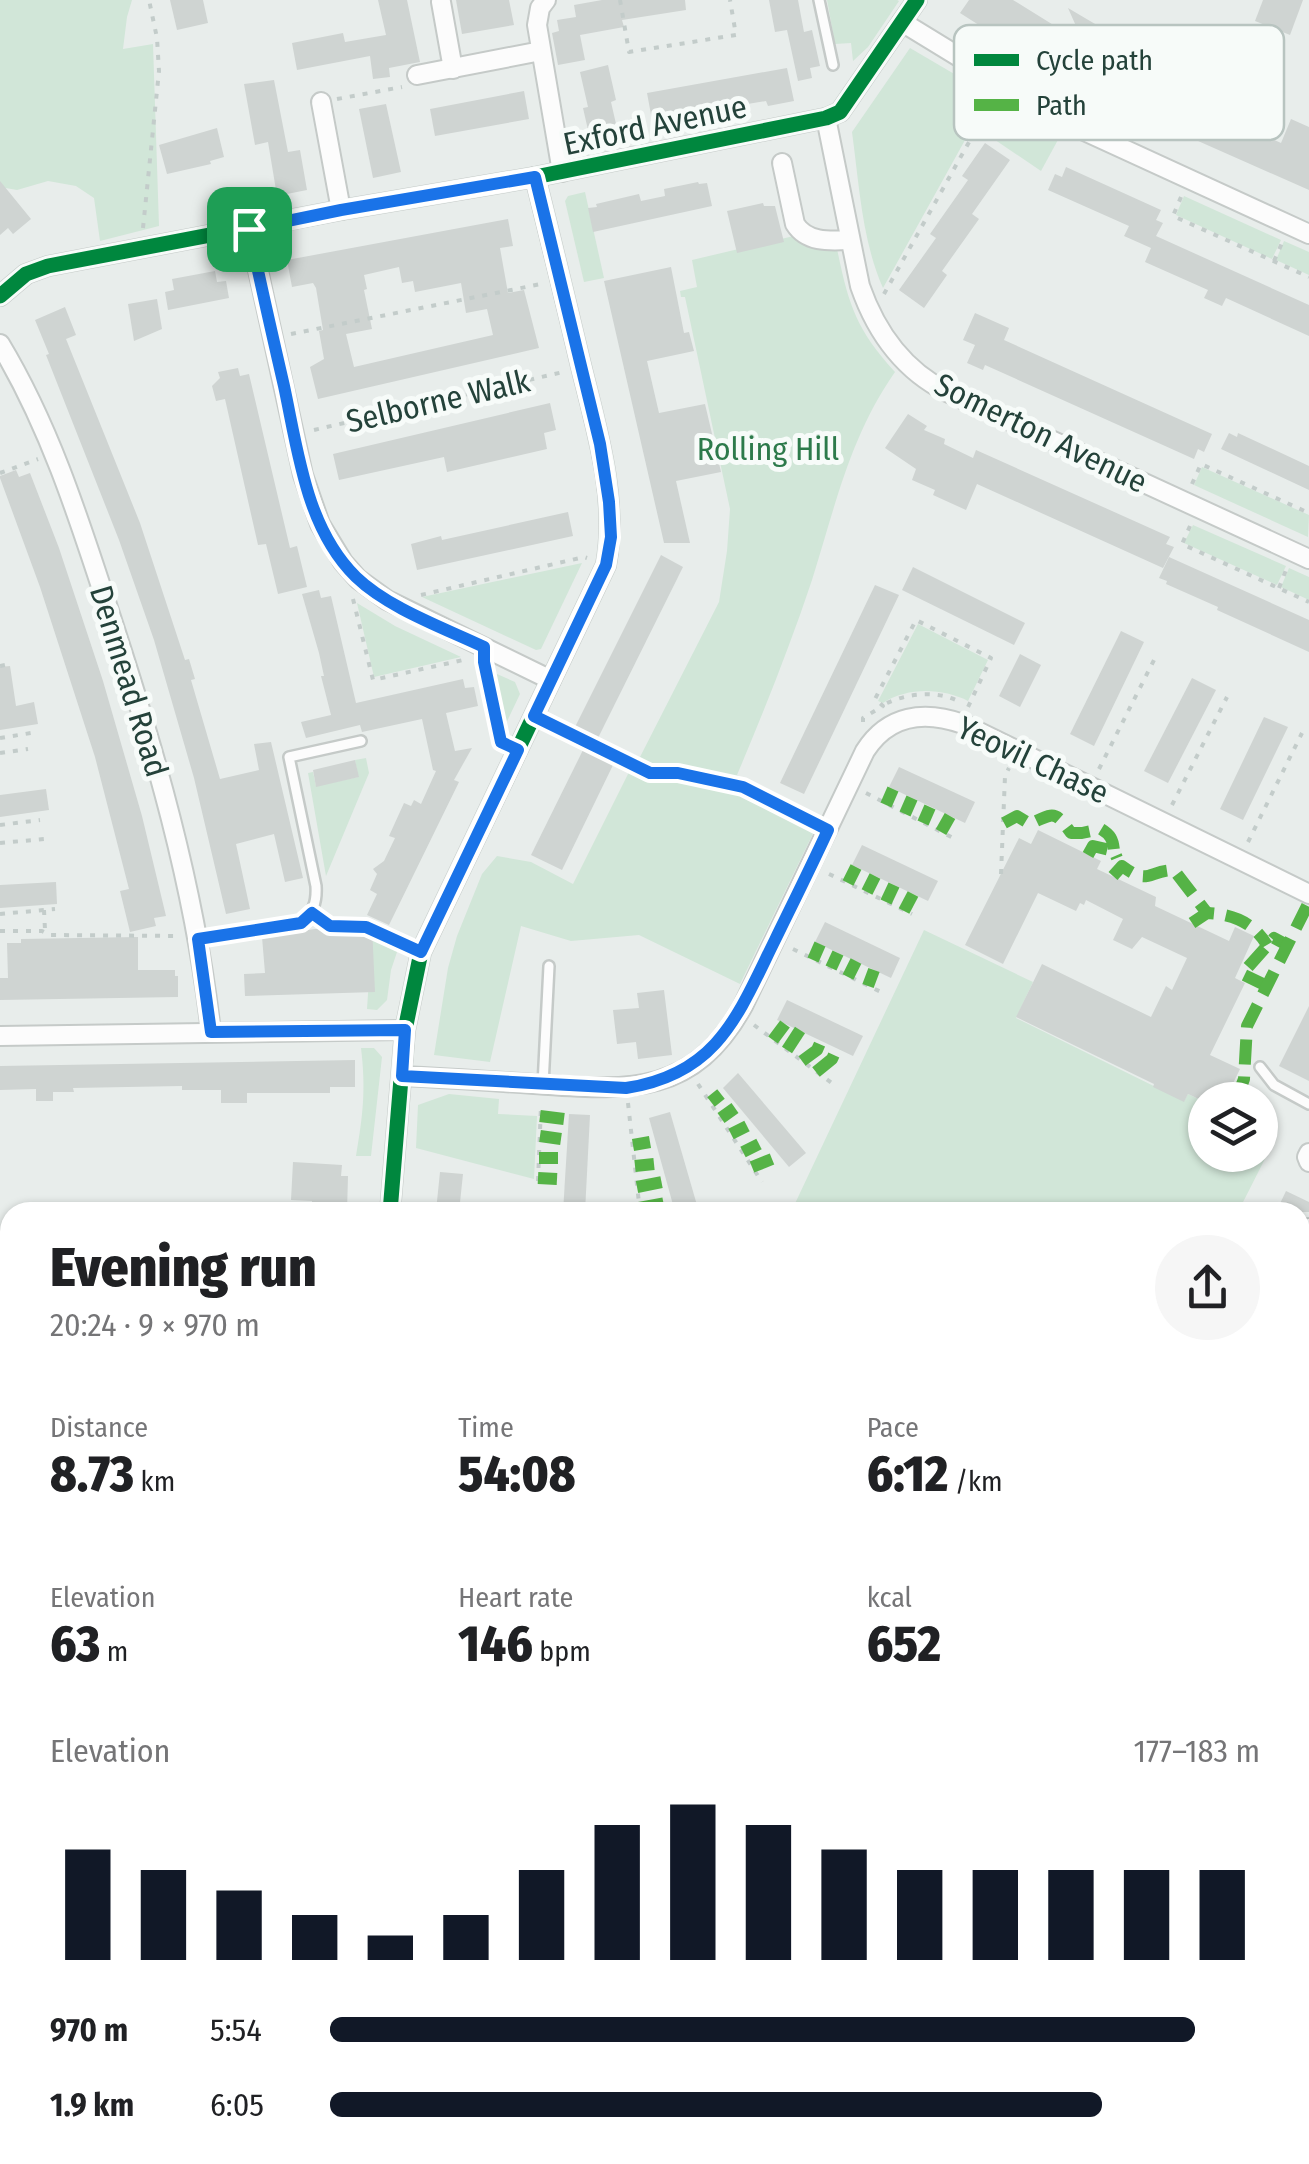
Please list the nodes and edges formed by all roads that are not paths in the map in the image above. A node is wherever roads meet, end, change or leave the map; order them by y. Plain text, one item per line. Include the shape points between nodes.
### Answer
1 (546, 0) edge
2 (819, 0) edge
3 (917, 0) edge
4 (441, 2) edge
5 (902, 22) junction
6 (541, 51) junction
7 (954, 55) edge
8 (834, 65) dead end
9 (453, 69) junction
10 (417, 76) road end
11 (321, 102) road end
12 (826, 118) junction
13 (1106, 140) edge
14 (782, 163) dead end
15 (562, 172) junction
16 (535, 177) junction
17 (341, 210) junction
18 (249, 229) junction
19 (1309, 234) edge
20 (850, 240) junction
21 (0, 296) edge
22 (0, 344) edge
23 (1309, 558) edge
24 (551, 680) junction
25 (361, 741) dead end
26 (1309, 894) edge
27 (198, 937) junction
28 (549, 966) dead end
29 (405, 1030) junction
30 (211, 1032) junction
31 (0, 1036) edge
32 (1260, 1067) dead end
33 (402, 1076) junction
34 (543, 1085) junction
35 (1309, 1104) edge
36 (1309, 1152) edge
37 (1309, 1162) edge
38 (391, 1202) edge

1 - 6 street via 537,26
2 - 8 lane
3 - 5 street
4 - 9 street
5 - 7 street
5 - 12 street via 840,112
6 - 9 street
6 - 15 street
9 - 10 street
11 - 17 street
12 - 15 street, Exford Avenue
12 - 20 street, Somerton Avenue
13 - 19 street
14 - 20 street via 798,231
15 - 16 street, Exford Avenue
16 - 17 street, Exford Avenue
16 - 24 street via 600,444 611,537 606,565
17 - 18 street, Exford Avenue
18 - 21 street, Exford Avenue via 48,266
18 - 24 street via 303,475 320,524 343,562 386,600
20 - 23 street, Somerton Avenue via 872,316 898,356 940,388
22 - 27 street, Denmead Road via 24,383 90,552 147,727
24 - 29 street via 421,952
25 - 27 lane via 290,757 316,886 312,913 301,923
26 - 34 street, Yeovil Chase via 963,724 906,718 885,728 865,752 739,1013 711,1050 686,1068 626,1088
27 - 30 street, Denmead Road
28 - 34 lane
29 - 30 street
29 - 33 street
30 - 31 street
32 - 35 lane via 1274,1085
33 - 34 street, Yeovil Chase
33 - 38 street
36 - 37 street

